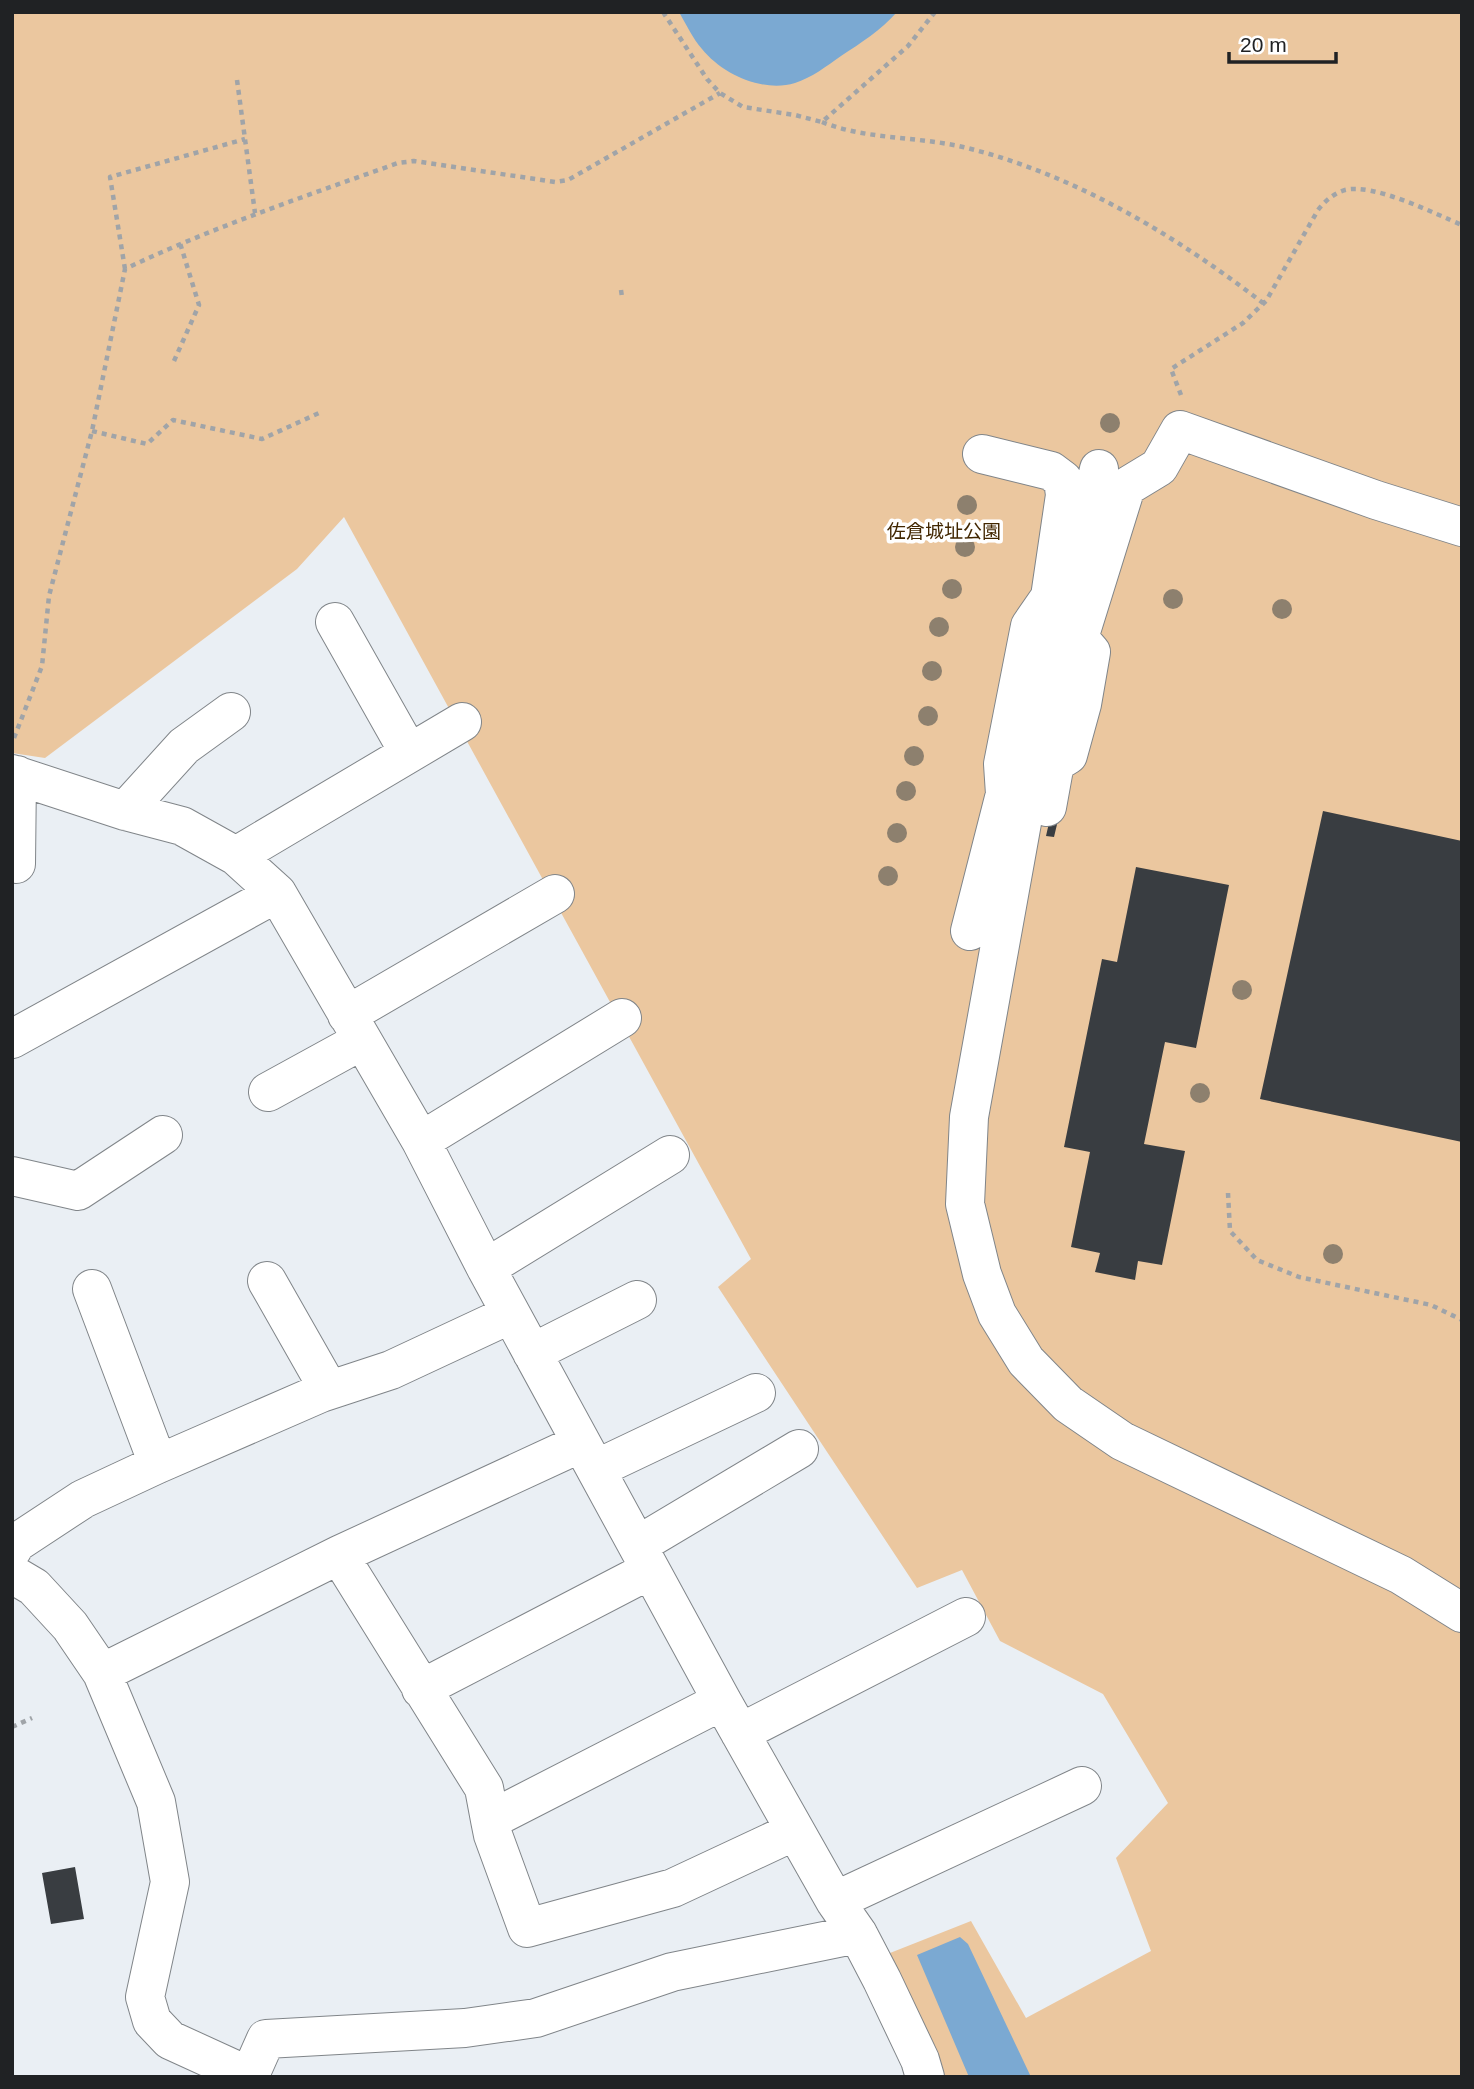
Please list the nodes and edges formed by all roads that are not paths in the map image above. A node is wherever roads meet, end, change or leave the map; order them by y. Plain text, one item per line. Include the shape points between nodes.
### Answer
1 (982, 454) dead end
2 (1099, 468) dead end
3 (1462, 527) edge
4 (335, 622) dead end
5 (231, 712) dead end
6 (462, 722) dead end
7 (409, 753) junction
8 (14, 764) edge
9 (125, 811) junction
10 (236, 856) junction
11 (16, 863) dead end
12 (277, 893) junction
13 (555, 894) dead end
14 (970, 931) dead end
15 (1025, 937) dead end
16 (622, 1018) dead end
17 (354, 1028) junction
18 (12, 1039) edge
19 (268, 1092) dead end
20 (163, 1135) dead end
21 (421, 1141) junction
22 (670, 1155) dead end
23 (12, 1176) edge
24 (486, 1268) junction
25 (267, 1281) dead end
26 (92, 1289) dead end
27 (637, 1300) dead end
28 (511, 1314) junction
29 (532, 1353) junction
30 (329, 1390) junction
31 (757, 1393) dead end
32 (799, 1450) dead end
33 (589, 1456) junction
34 (158, 1464) junction
35 (12, 1550) edge
36 (339, 1555) junction
37 (644, 1557) junction
38 (12, 1574) edge
39 (1462, 1614) edge
40 (966, 1617) dead end
41 (102, 1673) junction
42 (421, 1689) junction
43 (722, 1700) junction
44 (740, 1733) junction
45 (1082, 1786) dead end
46 (490, 1820) junction
47 (795, 1831) junction
48 (835, 1901) junction
49 (858, 1934) junction
50 (251, 2076) edge
51 (925, 2077) edge

1 - 14 street via 1051,471 1063,480 1065,495 1050,597 1030,626 1003,764 1005,793
2 - 39 street via 1025,806 969,1117 965,1204 982,1273 998,1314 1026,1361 1068,1404 1122,1441 1401,1575
3 - 15 street via 1181,430 1158,467 1126,487 1082,628 1079,638 1091,652 1082,704 1068,755 1055,763
4 - 7 street
5 - 9 street via 184,746
6 - 7 street
7 - 10 street
8 - 9 street
8 - 11 street
9 - 10 street via 182,826
10 - 12 street
12 - 17 street
12 - 18 street
13 - 17 street
16 - 21 street
17 - 19 street
17 - 21 street
20 - 23 street via 78,1191
21 - 24 street
22 - 24 street
24 - 28 street
25 - 30 street
26 - 34 street
27 - 29 street
28 - 29 street
28 - 30 street via 391,1370
29 - 33 street
30 - 34 street
31 - 33 street
32 - 37 street
33 - 36 street
33 - 37 street
34 - 35 street via 83,1499
36 - 41 street
36 - 42 street
37 - 42 street
37 - 43 street
38 - 41 street via 34,1587 70,1626
40 - 44 street
41 - 50 street via 156,1802 170,1882 145,1997 152,2021 170,2040
42 - 46 street via 484,1788
43 - 44 street
43 - 46 street
44 - 47 street
45 - 48 street
46 - 47 street via 527,1928 673,1888
47 - 48 street
48 - 49 street
49 - 50 street via 672,1972 536,2018 465,2028 266,2039
49 - 51 street

